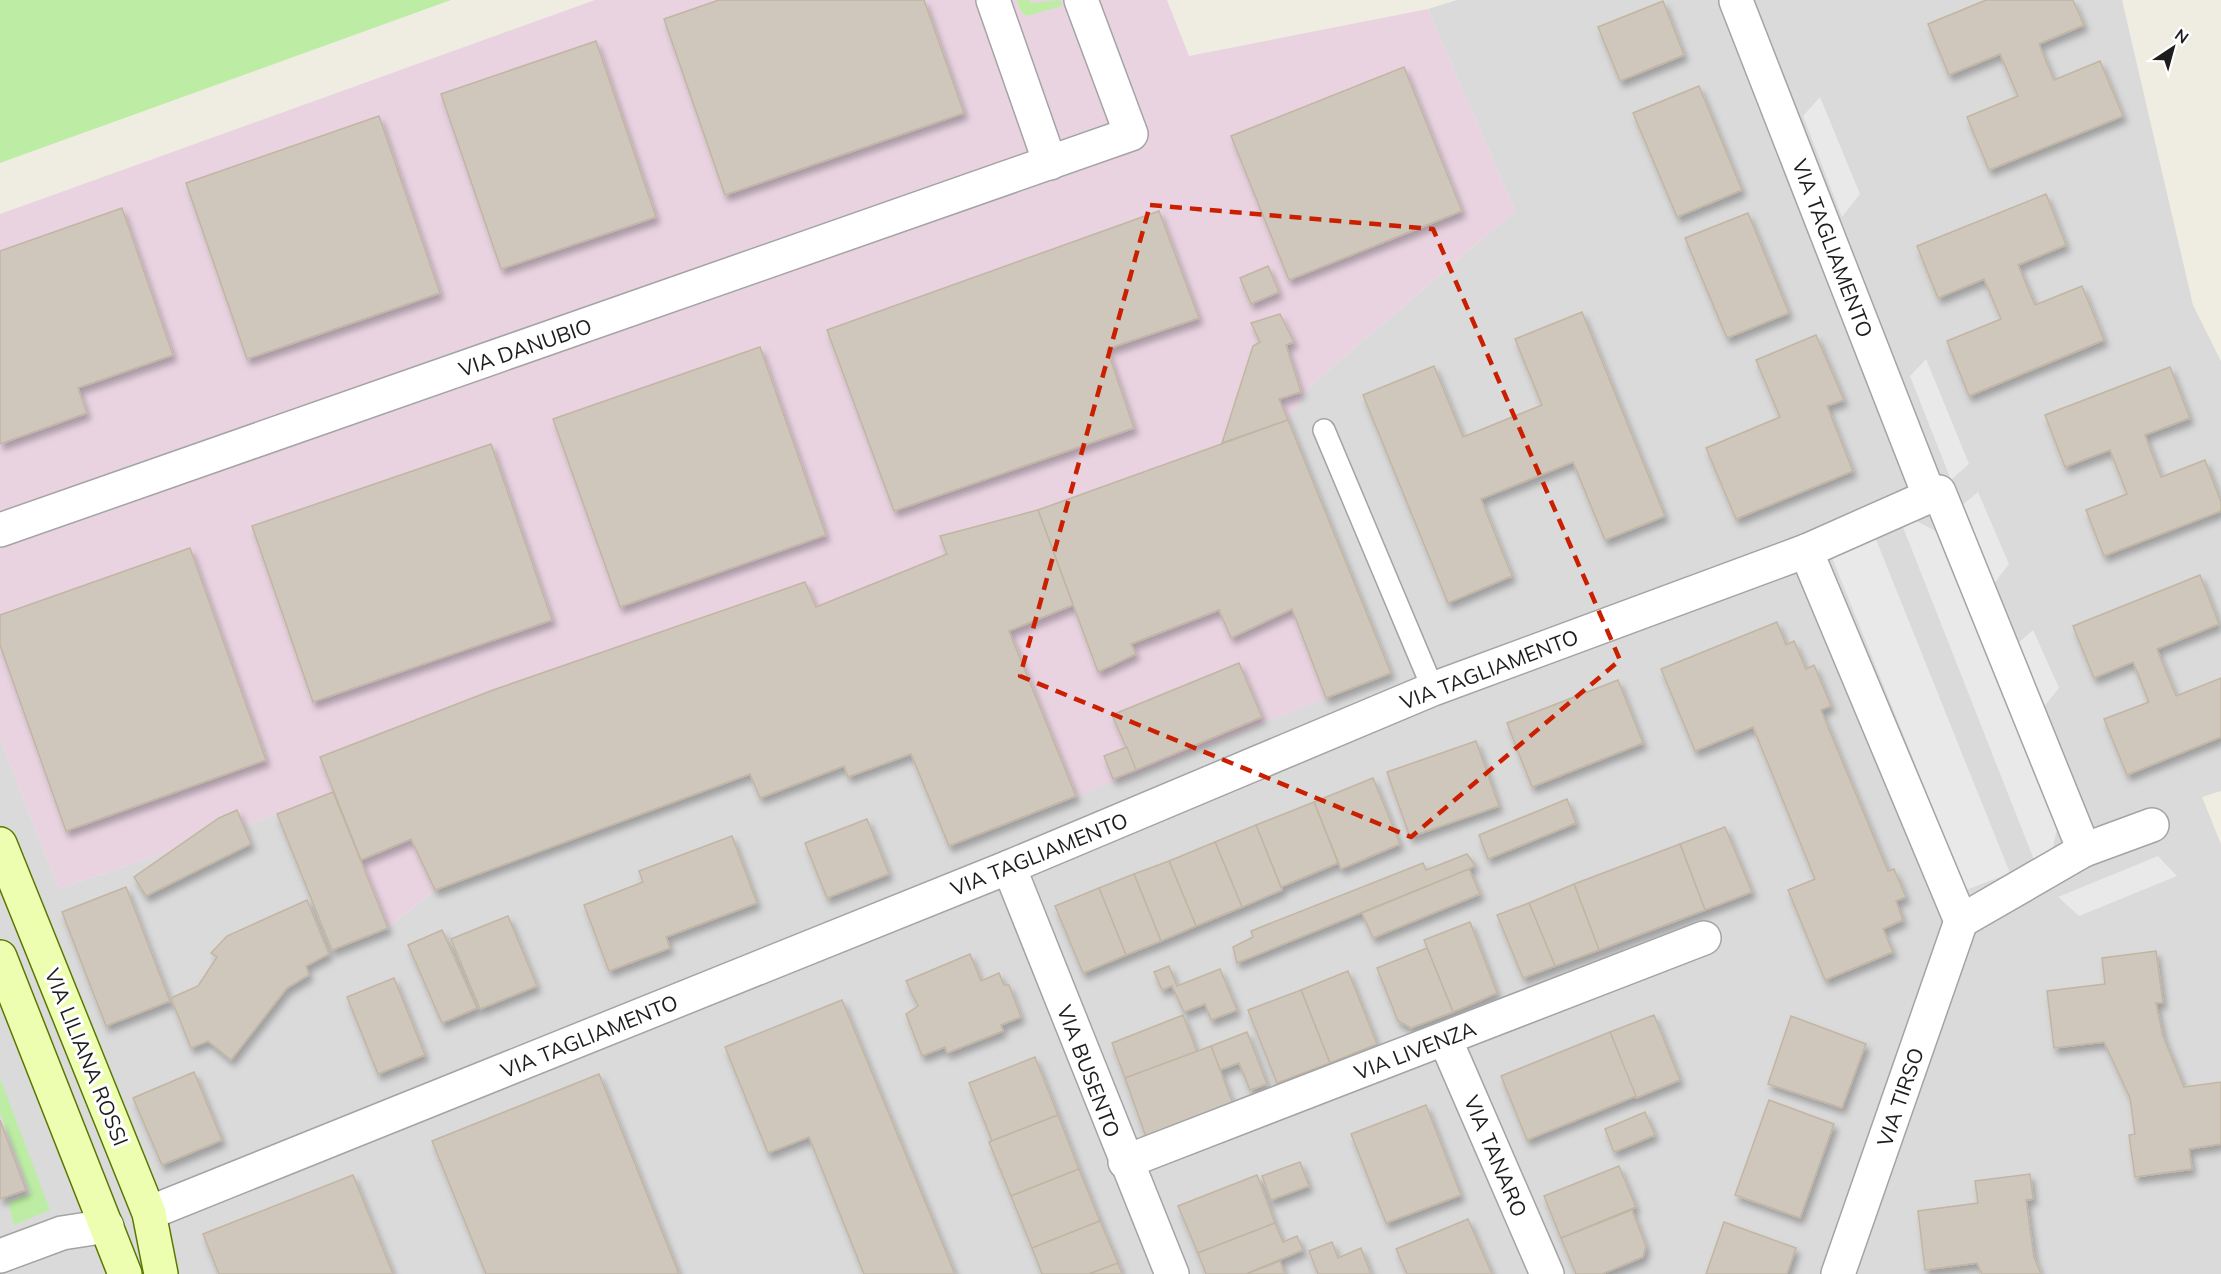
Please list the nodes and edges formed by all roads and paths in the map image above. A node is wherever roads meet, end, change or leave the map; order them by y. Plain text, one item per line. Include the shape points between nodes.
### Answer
1 (993, 0) edge
2 (1081, 0) edge
3 (1736, 1) edge
4 (1050, 163) junction
5 (1324, 430) dead end
6 (1934, 494) junction
7 (0, 530) edge
8 (1806, 551) junction
9 (1433, 689) junction
10 (2152, 825) dead end
11 (0, 844) edge
12 (2084, 850) junction
13 (1009, 867) junction
14 (1961, 921) junction
15 (1704, 938) dead end
16 (0, 957) edge
17 (1445, 1038) junction
18 (1125, 1162) junction
19 (149, 1213) junction
20 (107, 1226) junction
21 (0, 1256) edge
22 (125, 1274) edge
23 (161, 1274) edge
24 (1172, 1274) edge
25 (1547, 1274) edge
26 (1838, 1274) edge

1 - 4 street
2 - 4 street, VIA DANUBIO via 1131,134
3 - 6 street, VIA TAGLIAMENTO
4 - 7 street, VIA DANUBIO
5 - 9 lane
6 - 8 street, VIA TAGLIAMENTO
6 - 12 street
8 - 9 street, VIA TAGLIAMENTO
8 - 14 street
9 - 13 street, VIA TAGLIAMENTO
10 - 12 street
11 - 19 street, VIA LILIANA ROSSI
12 - 14 street
13 - 18 street, VIA BUSENTO
13 - 19 street, VIA TAGLIAMENTO
14 - 26 street, VIA TIRSO
15 - 17 street, VIA LIVENZA
16 - 20 street, VIA LILIANA ROSSI
17 - 18 street, VIA LIVENZA
17 - 25 street, VIA TANARO
18 - 24 street, VIA BUSENTO
19 - 23 street, VIA LILIANA ROSSI
20 - 21 street via 62,1233
20 - 22 street, VIA LILIANA ROSSI

